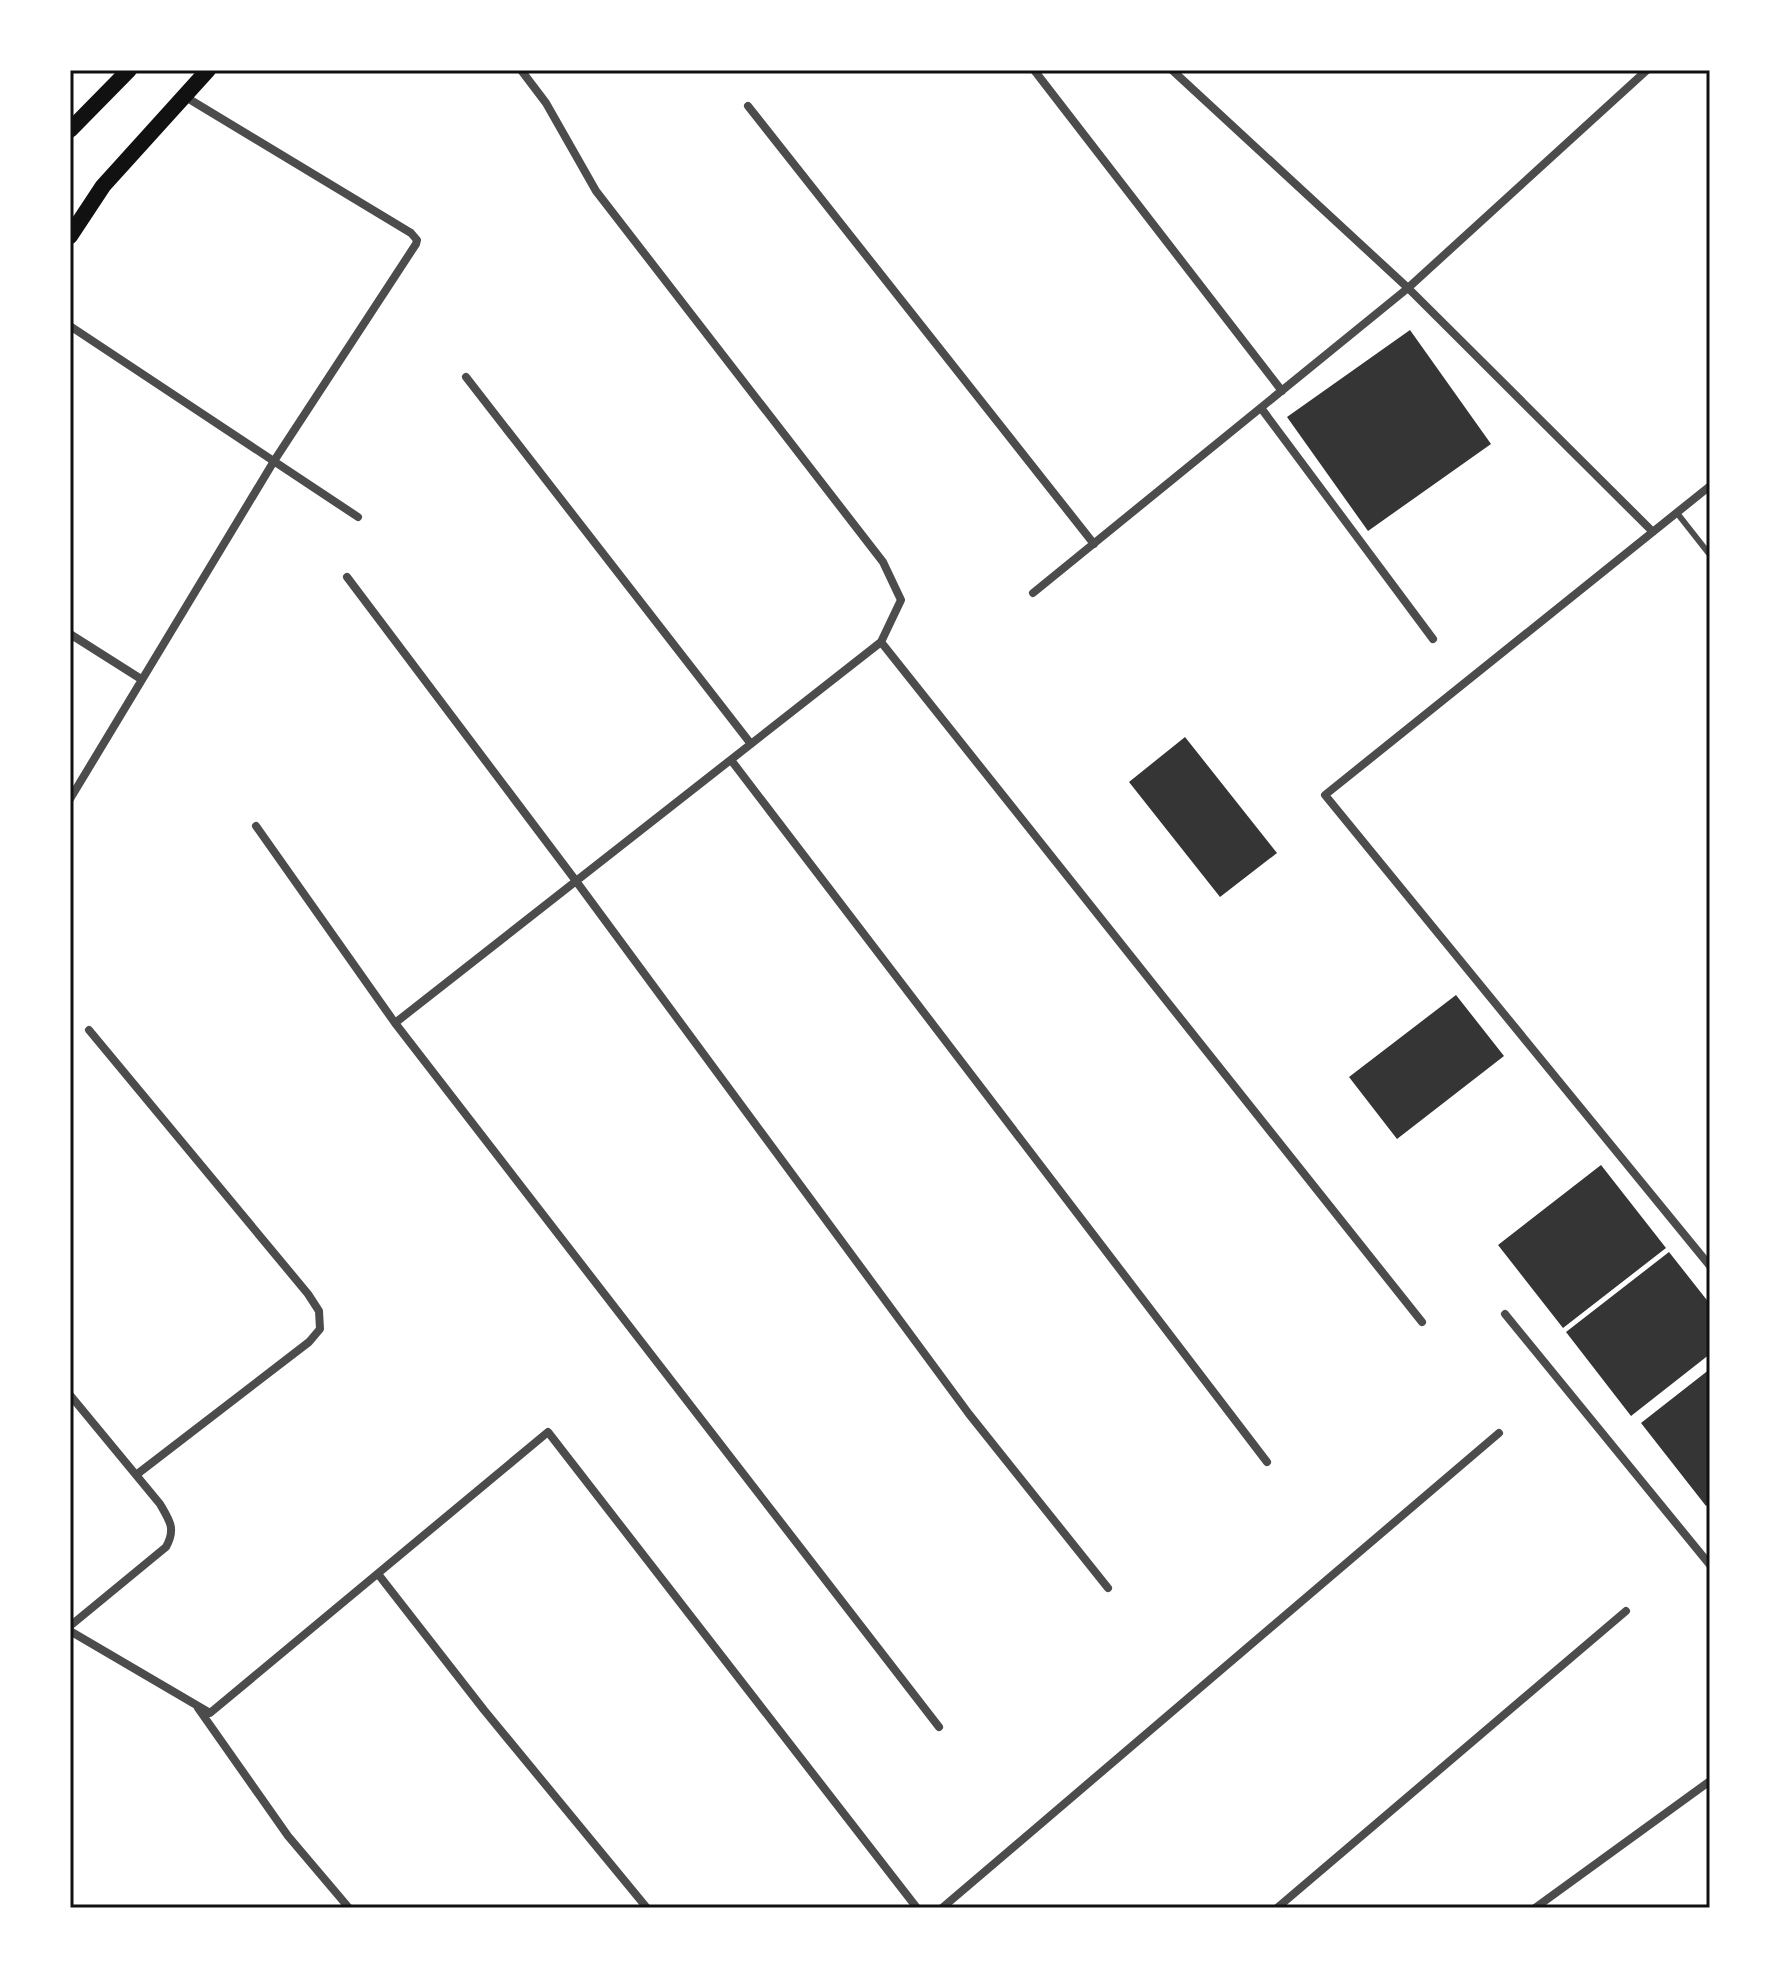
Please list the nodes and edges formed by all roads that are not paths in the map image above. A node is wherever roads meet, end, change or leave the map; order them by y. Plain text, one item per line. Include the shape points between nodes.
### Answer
1 (129, 70) edge
2 (208, 70) edge
3 (521, 70) edge
4 (1034, 70) edge
5 (1172, 70) edge
6 (1647, 70) edge
7 (184, 96) junction
8 (748, 106) dead end
9 (70, 130) edge
10 (70, 236) edge
11 (1408, 288) junction
12 (70, 326) edge
13 (466, 377) dead end
14 (1282, 391) junction
15 (1261, 408) junction
16 (274, 461) junction
17 (1710, 486) edge
18 (1677, 513) junction
19 (358, 517) dead end
20 (1653, 532) junction
21 (1094, 544) junction
22 (1710, 555) edge
23 (347, 577) dead end
24 (1033, 593) dead end
25 (70, 634) edge
26 (1433, 639) dead end
27 (881, 642) junction
28 (141, 679) junction
29 (751, 744) junction
30 (731, 760) junction
31 (70, 799) edge
32 (256, 826) dead end
33 (576, 881) junction
34 (395, 1023) junction
35 (89, 1030) dead end
36 (1710, 1266) edge
37 (1505, 1314) dead end
38 (1422, 1322) dead end
39 (70, 1395) edge
40 (1499, 1433) dead end
41 (1267, 1462) dead end
42 (136, 1475) junction
43 (1710, 1565) edge
44 (378, 1574) junction
45 (1108, 1588) dead end
46 (1626, 1611) dead end
47 (70, 1628) edge
48 (195, 1704) junction
49 (939, 1727) dead end
50 (1710, 1781) edge
51 (349, 1908) edge
52 (647, 1908) edge
53 (917, 1908) edge
54 (942, 1908) edge
55 (1277, 1908) edge
56 (1535, 1908) edge

1 - 9 main road
2 - 7 main road
3 - 27 street via 596,191 883,562 901,600
4 - 14 street
5 - 11 street
6 - 11 street
7 - 10 main road via 103,186
7 - 16 street via 417,240
8 - 21 street
11 - 14 street
11 - 20 street
12 - 16 street
13 - 29 street
14 - 15 street
15 - 21 street
15 - 26 street
16 - 19 street
16 - 28 street
17 - 18 street
18 - 20 street
18 - 22 lane
20 - 36 street via 1325,795
21 - 24 street
23 - 33 street
25 - 28 street
27 - 29 street
27 - 38 street
28 - 31 street
29 - 30 street
30 - 33 street
30 - 41 street
32 - 34 street
33 - 34 street
33 - 45 street via 969,1414
34 - 49 street
35 - 42 street via 319,1311 320,1329 309,1342
37 - 43 street
39 - 42 street
40 - 54 street
42 - 47 street via 160,1504 172,1537
44 - 48 street via 210,1713
44 - 52 street
44 - 53 street via 548,1432
46 - 55 street
47 - 48 street
48 - 51 street via 288,1836
50 - 56 street

